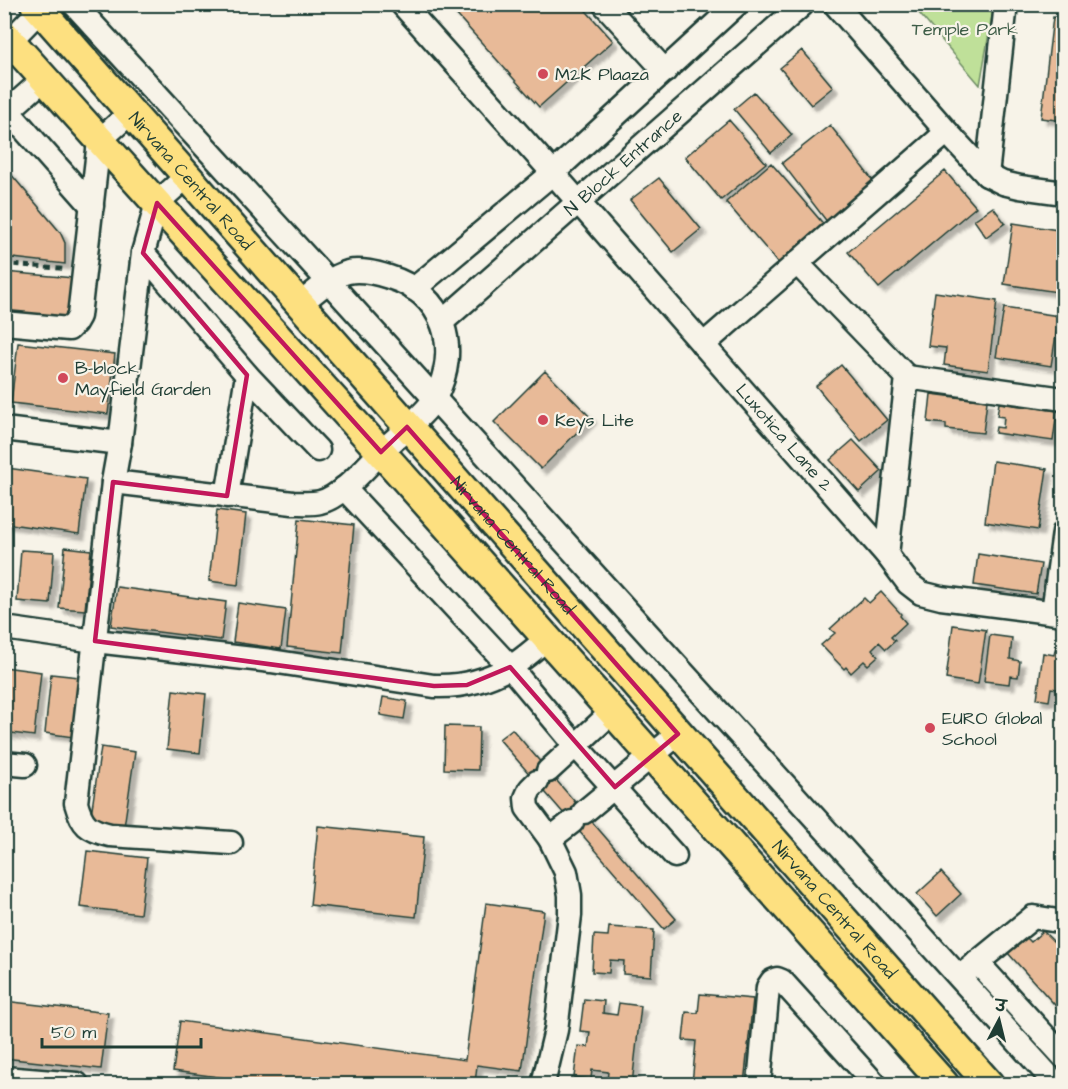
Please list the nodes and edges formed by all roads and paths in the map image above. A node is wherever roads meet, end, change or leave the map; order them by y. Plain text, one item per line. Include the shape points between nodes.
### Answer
1 (74, 4) edge
2 (402, 4) edge
3 (604, 4) edge
4 (737, 4) edge
5 (803, 4) edge
6 (835, 4) edge
7 (1006, 4) edge
8 (37, 7) edge
9 (7, 41) edge
10 (665, 71) junction
11 (44, 79) junction
12 (6, 109) edge
13 (130, 113) junction
14 (947, 132) junction
15 (99, 141) junction
16 (554, 173) junction
17 (987, 175) junction
18 (186, 177) junction
19 (1064, 194) edge
20 (579, 202) junction
21 (157, 203) junction
22 (92, 206) junction
23 (143, 253) junction
24 (797, 263) junction
25 (4, 264) edge
26 (84, 271) junction
27 (329, 282) junction
28 (414, 289) junction
29 (299, 305) junction
30 (443, 321) junction
31 (4, 323) edge
32 (703, 345) junction
33 (247, 375) junction
34 (907, 377) junction
35 (1064, 399) edge
36 (434, 400) junction
37 (407, 427) junction
38 (4, 429) edge
39 (120, 443) junction
40 (318, 450) dead end
41 (381, 452) junction
42 (113, 482) junction
43 (344, 488) junction
44 (227, 496) junction
45 (1064, 532) edge
46 (887, 555) junction
47 (1058, 613) edge
48 (4, 628) edge
49 (547, 639) junction
50 (95, 641) junction
51 (510, 668) junction
52 (612, 712) junction
53 (678, 734) junction
54 (576, 746) junction
55 (651, 756) junction
56 (615, 787) junction
57 (550, 839) junction
58 (231, 843) dead end
59 (675, 856) dead end
60 (1064, 922) edge
61 (977, 962) junction
62 (959, 978) junction
63 (1064, 1057) edge
64 (4, 1078) edge
65 (863, 1080) edge
66 (63, 1084) edge
67 (543, 1084) edge
68 (759, 1084) edge
69 (944, 1084) edge
70 (989, 1084) edge
71 (1056, 1084) edge

1 - 27 street
2 - 16 street, Luxotica Lane 2
3 - 10 street
4 - 10 street
5 - 20 street, N Block Entrance
6 - 14 street
7 - 17 street
8 - 9 street
8 - 13 main road, Nirvana Central Road
9 - 11 main road, Nirvana Central Road
10 - 16 street
11 - 12 street
11 - 15 main road, Nirvana Central Road
12 - 22 street
13 - 15 street
13 - 18 main road, Nirvana Central Road
14 - 17 street
14 - 24 street
15 - 21 main road, Nirvana Central Road
15 - 22 street
16 - 20 street, Luxotica Lane 2
16 - 28 street
17 - 19 street via 1003,183
18 - 21 street
18 - 29 main road, Nirvana Central Road
20 - 30 street, N Block Entrance
20 - 32 street, Luxotica Lane 2
21 - 23 street
21 - 41 main road, Nirvana Central Road
22 - 26 street
23 - 33 street
23 - 39 street
24 - 32 street
24 - 34 street
25 - 26 path
26 - 31 street via 79,316 69,329
27 - 28 street via 348,272 369,272 404,282
27 - 29 street
27 - 36 street
28 - 30 street
29 - 37 main road, Nirvana Central Road
30 - 36 street via 448,350
32 - 46 street, Luxotica Lane 2
33 - 40 street
33 - 44 street
34 - 35 street
34 - 46 street
36 - 37 street
36 - 62 street
37 - 41 street
37 - 53 main road, Nirvana Central Road
38 - 39 street
39 - 42 street
41 - 43 street
41 - 49 main road, Nirvana Central Road
42 - 44 street
42 - 50 street
43 - 44 street via 322,502
43 - 51 street
45 - 47 street
46 - 47 street, Luxotica Lane 2 via 908,583 921,593
48 - 50 street
49 - 51 street
49 - 52 main road, Nirvana Central Road
50 - 51 street via 271,661 434,686 467,685
50 - 58 street via 76,803 84,823 110,836
51 - 54 street
52 - 54 street
52 - 55 main road, Nirvana Central Road
53 - 55 street
53 - 70 main road, Nirvana Central Road
54 - 56 street
54 - 57 street via 530,789 526,798 527,808
55 - 56 street
55 - 69 main road, Nirvana Central Road
56 - 57 street
56 - 59 street
57 - 67 street via 566,872 570,915 556,1030
60 - 61 street via 1033,917
61 - 62 street
61 - 63 street
62 - 71 street
64 - 66 street
65 - 68 street via 777,979 768,987

